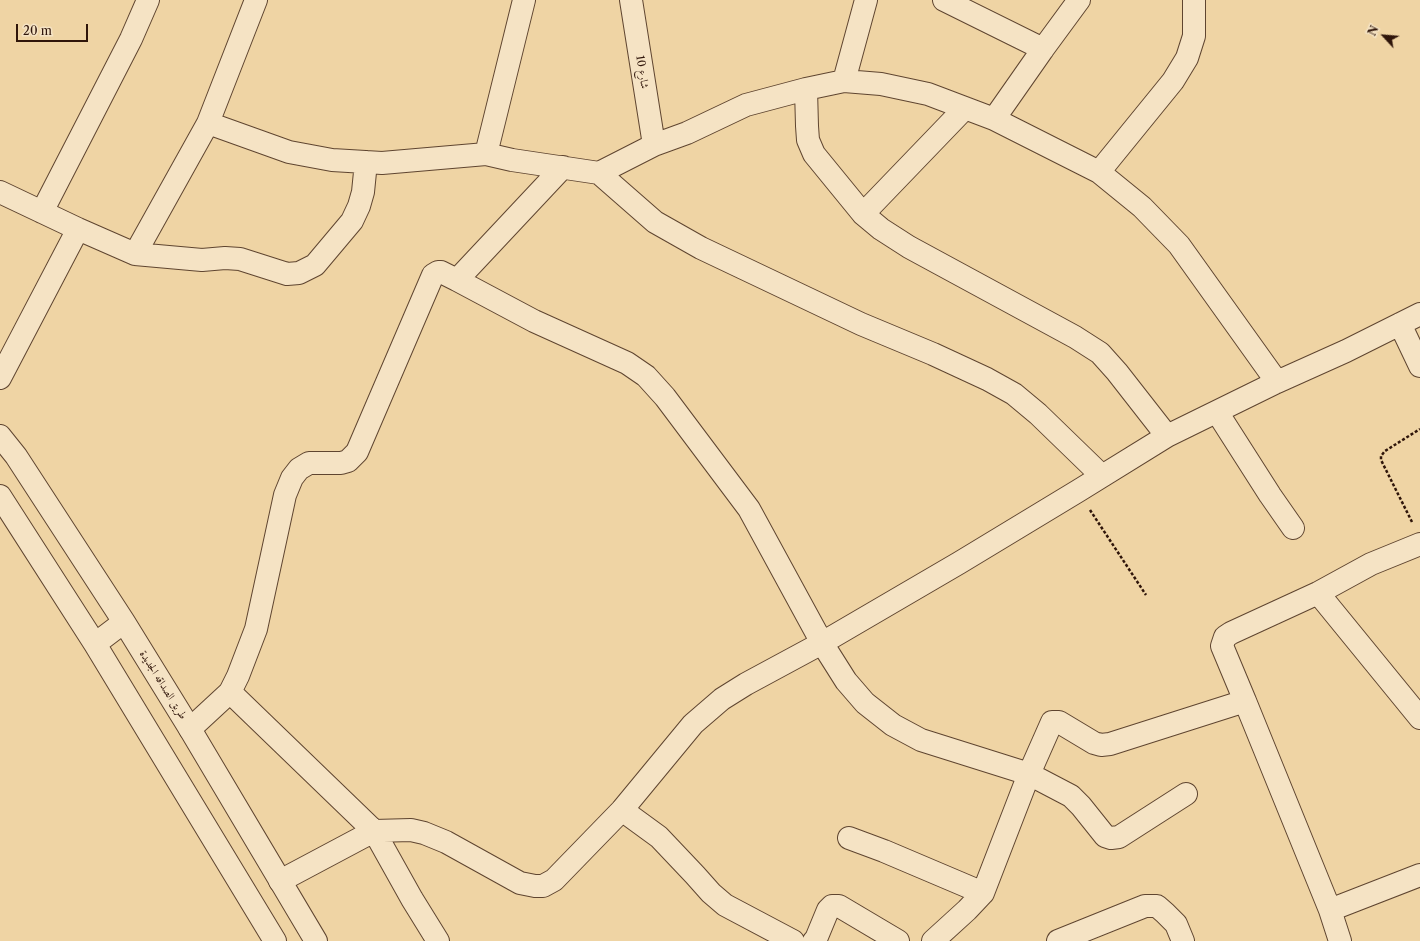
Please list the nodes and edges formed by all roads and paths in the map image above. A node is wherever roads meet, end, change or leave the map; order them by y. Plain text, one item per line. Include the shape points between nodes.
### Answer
1 (148, 0) edge
2 (256, 0) edge
3 (524, 0) edge
4 (631, 0) edge
5 (866, 0) edge
6 (944, 0) edge
7 (1079, 0) edge
8 (1194, 0) edge
9 (1042, 49) junction
10 (844, 81) junction
11 (806, 89) junction
12 (965, 108) junction
13 (994, 119) junction
14 (208, 123) junction
15 (654, 145) junction
16 (486, 154) junction
17 (366, 162) junction
18 (563, 167) junction
19 (1099, 172) junction
20 (599, 173) junction
21 (0, 192) edge
22 (42, 212) junction
23 (863, 214) junction
24 (78, 229) junction
25 (135, 254) junction
26 (457, 280) junction
27 (1420, 314) edge
28 (1400, 324) junction
29 (1420, 366) edge
30 (0, 378) edge
31 (1277, 382) junction
32 (1217, 412) junction
33 (1420, 429) edge
34 (0, 436) edge
35 (1167, 436) junction
36 (1102, 476) junction
37 (1078, 491) junction
38 (0, 496) edge
39 (1413, 523) dead end
40 (1293, 528) dead end
41 (1420, 544) edge
42 (1318, 593) junction
43 (1146, 595) dead end
44 (124, 622) junction
45 (822, 643) junction
46 (95, 644) junction
47 (230, 692) junction
48 (1245, 701) junction
49 (1420, 718) edge
50 (190, 730) junction
51 (1029, 774) junction
52 (1186, 794) dead end
53 (622, 810) junction
54 (374, 831) junction
55 (849, 838) dead end
56 (1420, 875) edge
57 (280, 881) junction
58 (983, 893) junction
59 (249, 897) junction
60 (1330, 910) junction
61 (275, 941) edge
62 (316, 941) edge
63 (438, 941) edge
64 (792, 941) edge
65 (814, 941) edge
66 (898, 941) edge
67 (933, 941) edge
68 (1058, 941) edge
69 (1182, 941) edge
70 (1340, 941) edge

1 - 22 street via 131,39
2 - 14 street
3 - 16 street
4 - 15 street, شارع 10
5 - 10 street
6 - 9 street
7 - 9 street
8 - 19 street via 1194,36 1187,58 1174,81
9 - 13 street
10 - 11 street
10 - 12 street via 881,84 928,94
11 - 15 street via 746,105 687,133
11 - 23 street via 806,126 814,154
12 - 13 street
12 - 23 street
13 - 19 street
14 - 17 street via 289,152 332,160
14 - 25 street
15 - 20 street
16 - 17 street via 382,163
16 - 18 street
17 - 25 street via 360,206 352,221 315,265 299,273 287,274 225,258 202,260
18 - 20 street
18 - 26 street
19 - 31 street via 1142,207 1178,245
20 - 36 street via 655,222 701,248 861,324 987,379 1014,394
21 - 22 street
22 - 24 street
23 - 35 street via 909,247 1100,353
24 - 25 street
24 - 30 street
26 - 45 street via 534,321 627,363 646,376 665,397 749,509
26 - 47 street via 441,272 433,275 357,452 348,461 341,463 309,463 299,469 292,478 285,494 256,628
27 - 28 street
28 - 29 street
28 - 31 street
31 - 32 street
32 - 35 street
32 - 40 street
33 - 39 path via 1381,456
34 - 44 street, طريق الصداقه الجديدة via 16,456
35 - 36 street
36 - 37 street
37 - 43 path
37 - 45 street
38 - 46 street
41 - 42 street via 1371,564
42 - 48 street via 1225,638 1222,646
42 - 49 street
44 - 46 street
44 - 50 street, طريق الصداقه الجديدة
45 - 51 street via 846,681 865,704 893,725 921,740
45 - 53 street via 722,699 693,724
46 - 59 street
47 - 50 street
47 - 54 street
48 - 51 street via 1101,745 1059,722 1052,722
48 - 60 street
50 - 57 street, طريق الصداقه الجديدة
51 - 52 street via 1071,796 1105,836 1111,838 1119,837
51 - 58 street
53 - 54 street via 554,880 544,886 520,883 446,842 424,833 411,830
53 - 64 street via 659,837 725,905
54 - 57 street
54 - 63 street
55 - 58 street
56 - 60 street
57 - 59 street
57 - 62 street, طريق الصداقه الجديدة
58 - 67 street
59 - 61 street
60 - 70 street
65 - 66 street via 832,906 839,906
68 - 69 street via 1145,906 1157,906 1176,924

